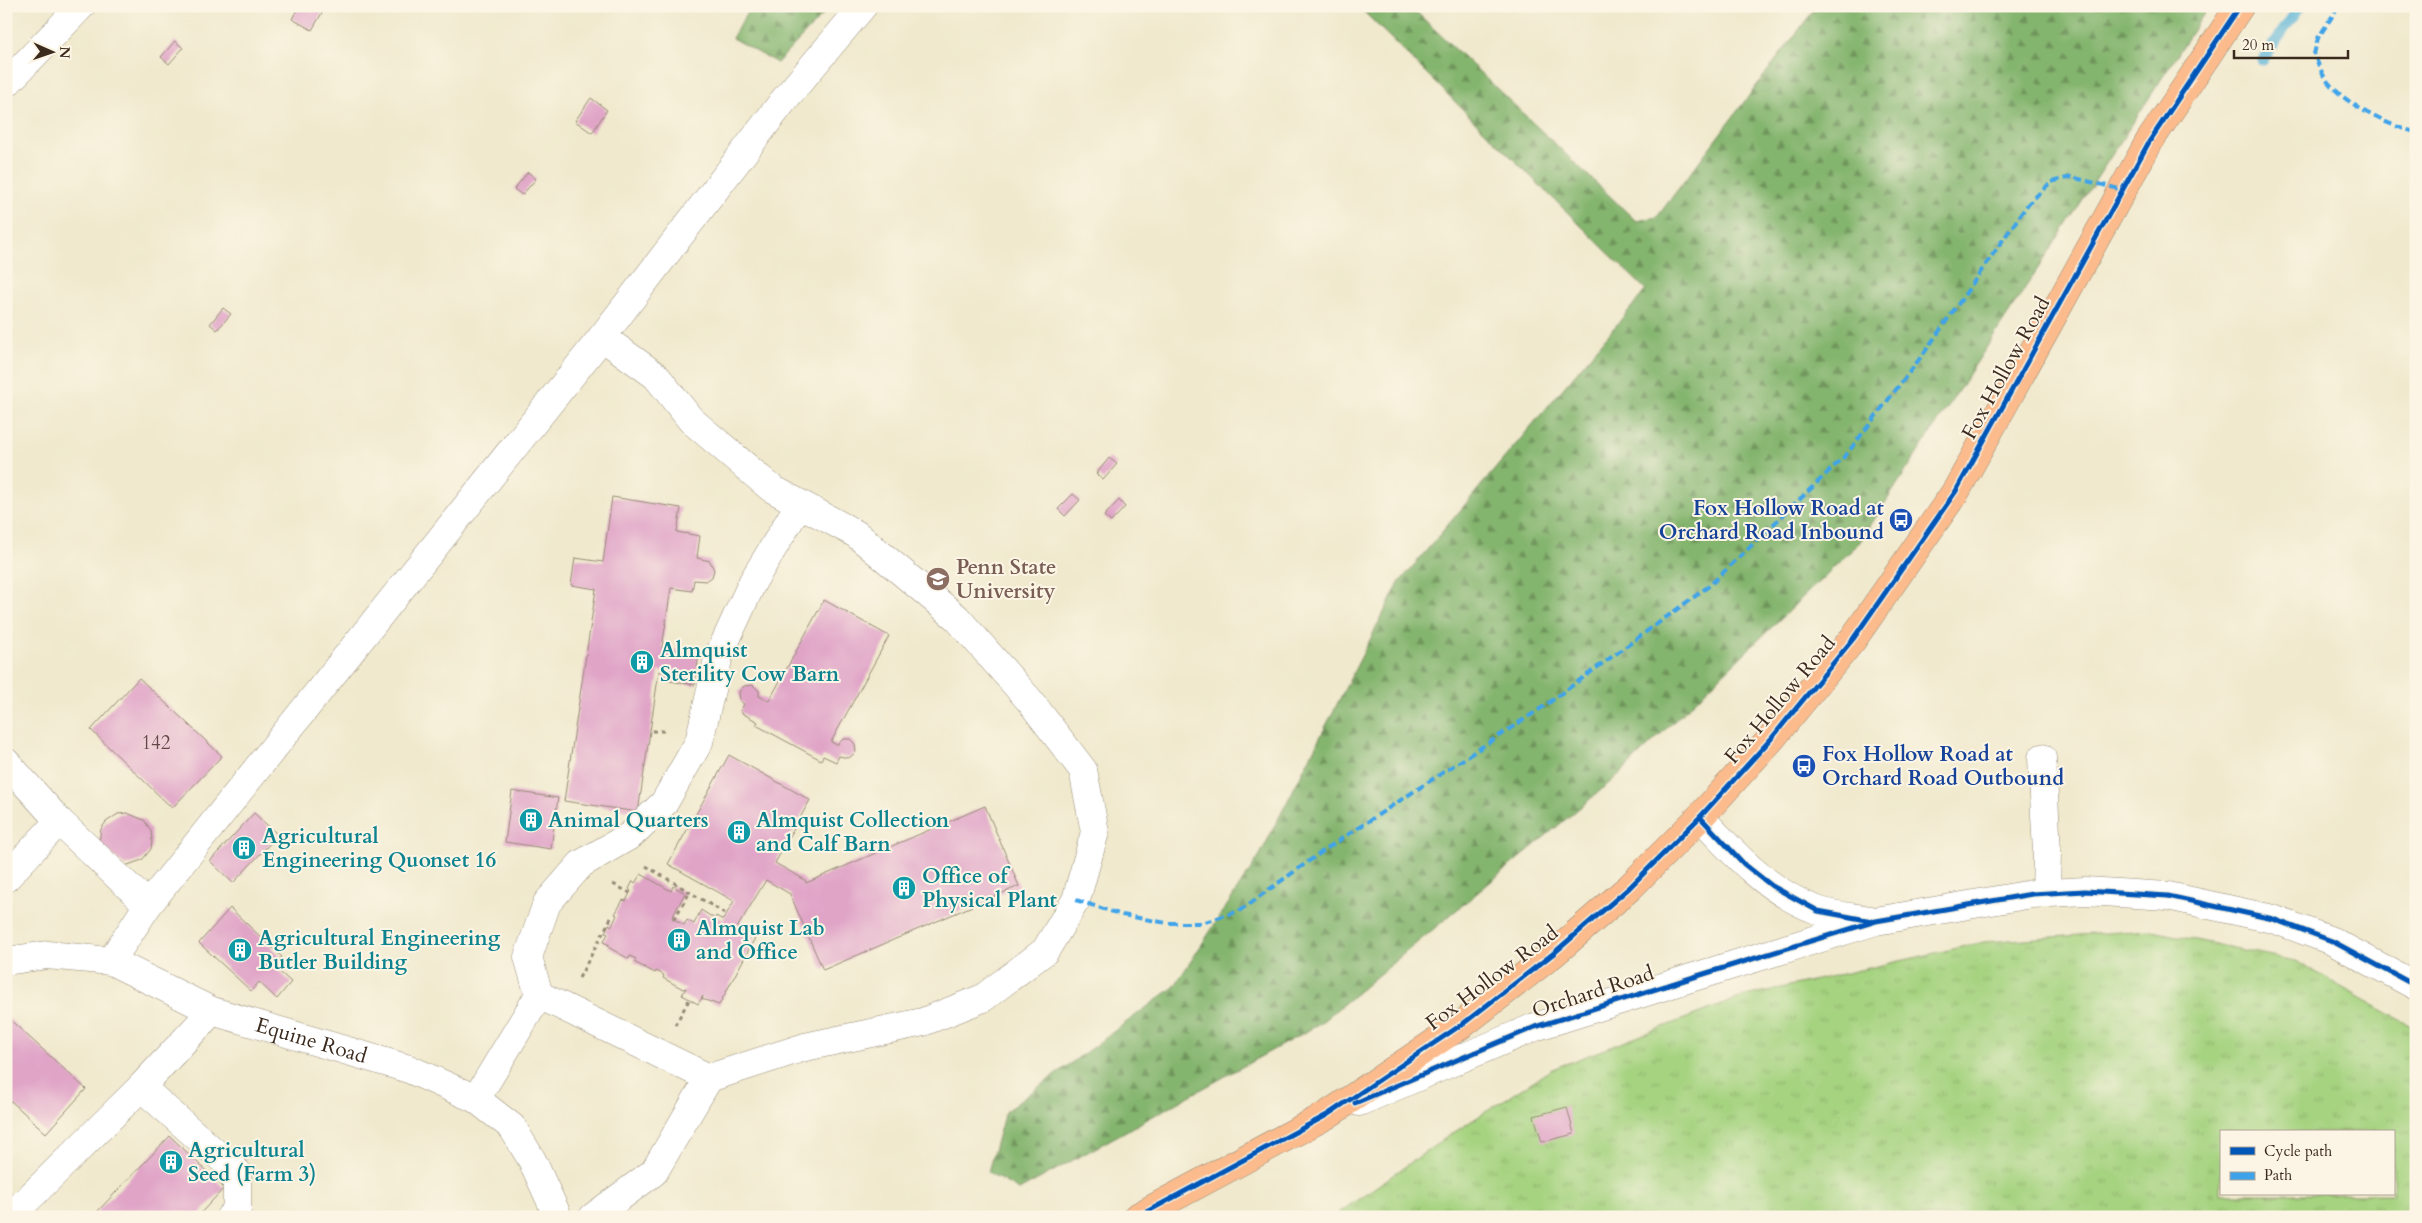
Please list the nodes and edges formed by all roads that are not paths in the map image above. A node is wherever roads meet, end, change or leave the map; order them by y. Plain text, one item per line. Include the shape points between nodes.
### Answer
1 (81, 6) edge
2 (863, 6) edge
3 (2240, 6) edge
4 (6, 84) edge
5 (602, 337) junction
6 (799, 505) junction
7 (2042, 758) dead end
8 (6, 762) edge
9 (1700, 817) junction
10 (59, 821) junction
11 (6, 878) edge
12 (2046, 893) junction
13 (148, 906) junction
14 (1876, 921) junction
15 (6, 961) edge
16 (111, 961) junction
17 (2416, 986) edge
18 (539, 995) junction
19 (212, 1011) junction
20 (709, 1078) junction
21 (141, 1087) junction
22 (476, 1098) junction
23 (1327, 1115) junction
24 (10, 1217) edge
25 (230, 1217) edge
26 (558, 1217) edge
27 (593, 1217) edge
28 (1137, 1217) edge

1 - 4 street
2 - 5 street via 784,100
3 - 9 main road, Fox Hollow Road via 2149,142 1956,491 1853,639 1771,739
5 - 6 street via 656,376 698,426 772,488
5 - 13 street
6 - 18 street via 753,581 719,655 699,742 664,803 631,835 581,864 547,903 528,957
6 - 20 street via 856,534 957,618 1030,700 1083,770 1095,832 1076,900 1045,951 983,998 923,1022 805,1047
7 - 12 street
8 - 10 street
9 - 14 street, Orchard Road via 1744,864 1772,886 1818,911
9 - 23 main road, Fox Hollow Road via 1629,888 1554,953 1464,1023
10 - 11 street
10 - 13 street
12 - 14 street, Orchard Road
12 - 17 street, Orchard Road via 2085,891 2168,896 2273,919 2332,940
13 - 16 street
14 - 23 street, Orchard Road via 1535,1027
15 - 16 street, Equine Road via 47,955
16 - 19 street, Equine Road
18 - 20 street
18 - 22 street
19 - 21 street
19 - 22 street, Equine Road via 409,1069
20 - 27 street via 654,1172
21 - 24 street
21 - 25 street via 237,1172 237,1210
22 - 26 street, Equine Road via 512,1127 549,1193
23 - 28 main road, Fox Hollow Road

